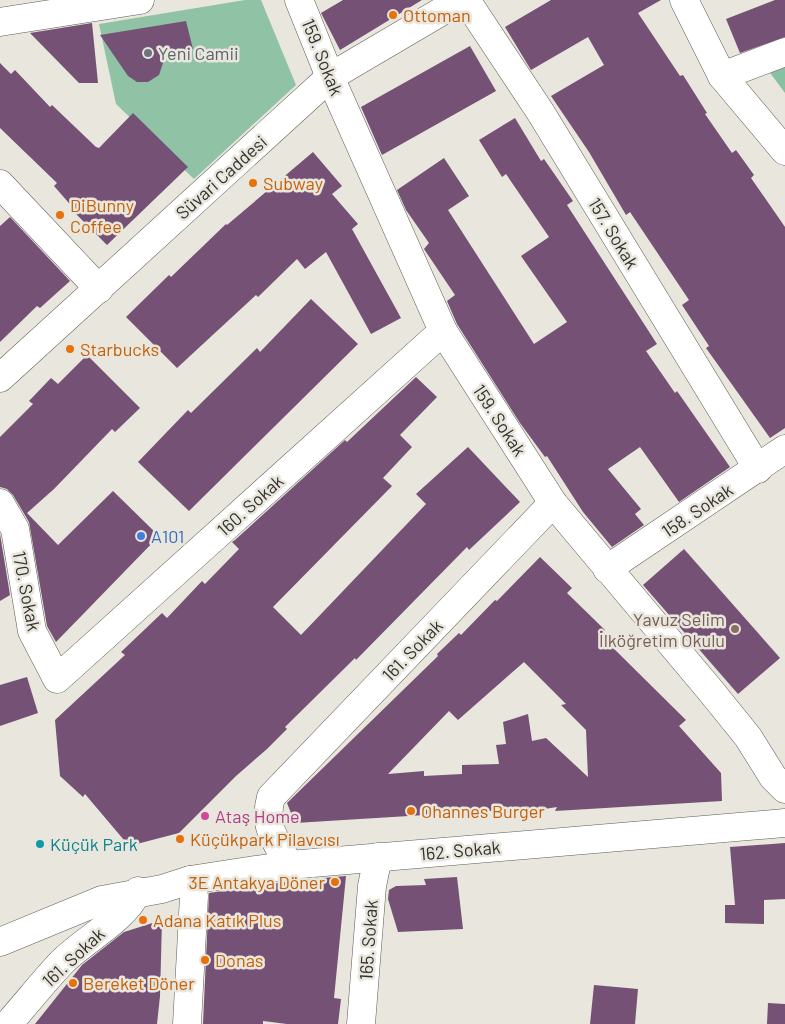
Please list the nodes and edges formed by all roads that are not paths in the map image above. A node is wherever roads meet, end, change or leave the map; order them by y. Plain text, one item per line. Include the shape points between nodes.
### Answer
1 (140, 0) edge
2 (299, 0) edge
3 (461, 0) edge
4 (466, 0) edge
5 (684, 0) edge
6 (0, 22) edge
7 (785, 52) edge
8 (722, 76) junction
9 (330, 78) junction
10 (785, 151) edge
11 (0, 184) edge
12 (99, 289) junction
13 (443, 331) junction
14 (0, 378) edge
15 (785, 450) edge
16 (758, 470) junction
17 (0, 503) edge
18 (553, 503) junction
19 (607, 569) junction
20 (57, 679) joint
21 (785, 789) edge
22 (785, 823) edge
23 (378, 857) junction
24 (289, 865) junction
25 (190, 880) junction
26 (138, 891) junction
27 (1, 940) edge
28 (8, 1024) edge
29 (187, 1024) edge
30 (361, 1024) edge

1 - 6 street
2 - 9 street, 159. Sokak
3 - 9 street, Süvari Caddesi
4 - 16 street, 157. Sokak via 542,113
5 - 8 street
7 - 8 street
8 - 10 street
9 - 12 street, Süvari Caddesi
9 - 13 street, 159. Sokak
11 - 12 street
12 - 14 street, Süvari Caddesi
13 - 18 street, 159. Sokak
13 - 20 street, 160. Sokak
15 - 16 street, 158. Sokak
16 - 19 street, 158. Sokak
17 - 20 street, 170. Sokak via 15,528 32,631
18 - 19 street, 159. Sokak
18 - 24 street, 161. Sokak via 271,797 268,824
19 - 21 street, 159. Sokak via 710,690 748,737 772,777
22 - 23 street, 162. Sokak
23 - 24 street, 162. Sokak
23 - 30 street, 165. Sokak via 372,886
24 - 25 street, 162. Sokak
25 - 26 street, 162. Sokak
25 - 29 street via 194,896
26 - 27 street, 162. Sokak via 102,900
26 - 28 street, 161. Sokak via 133,901 107,926 63,962

